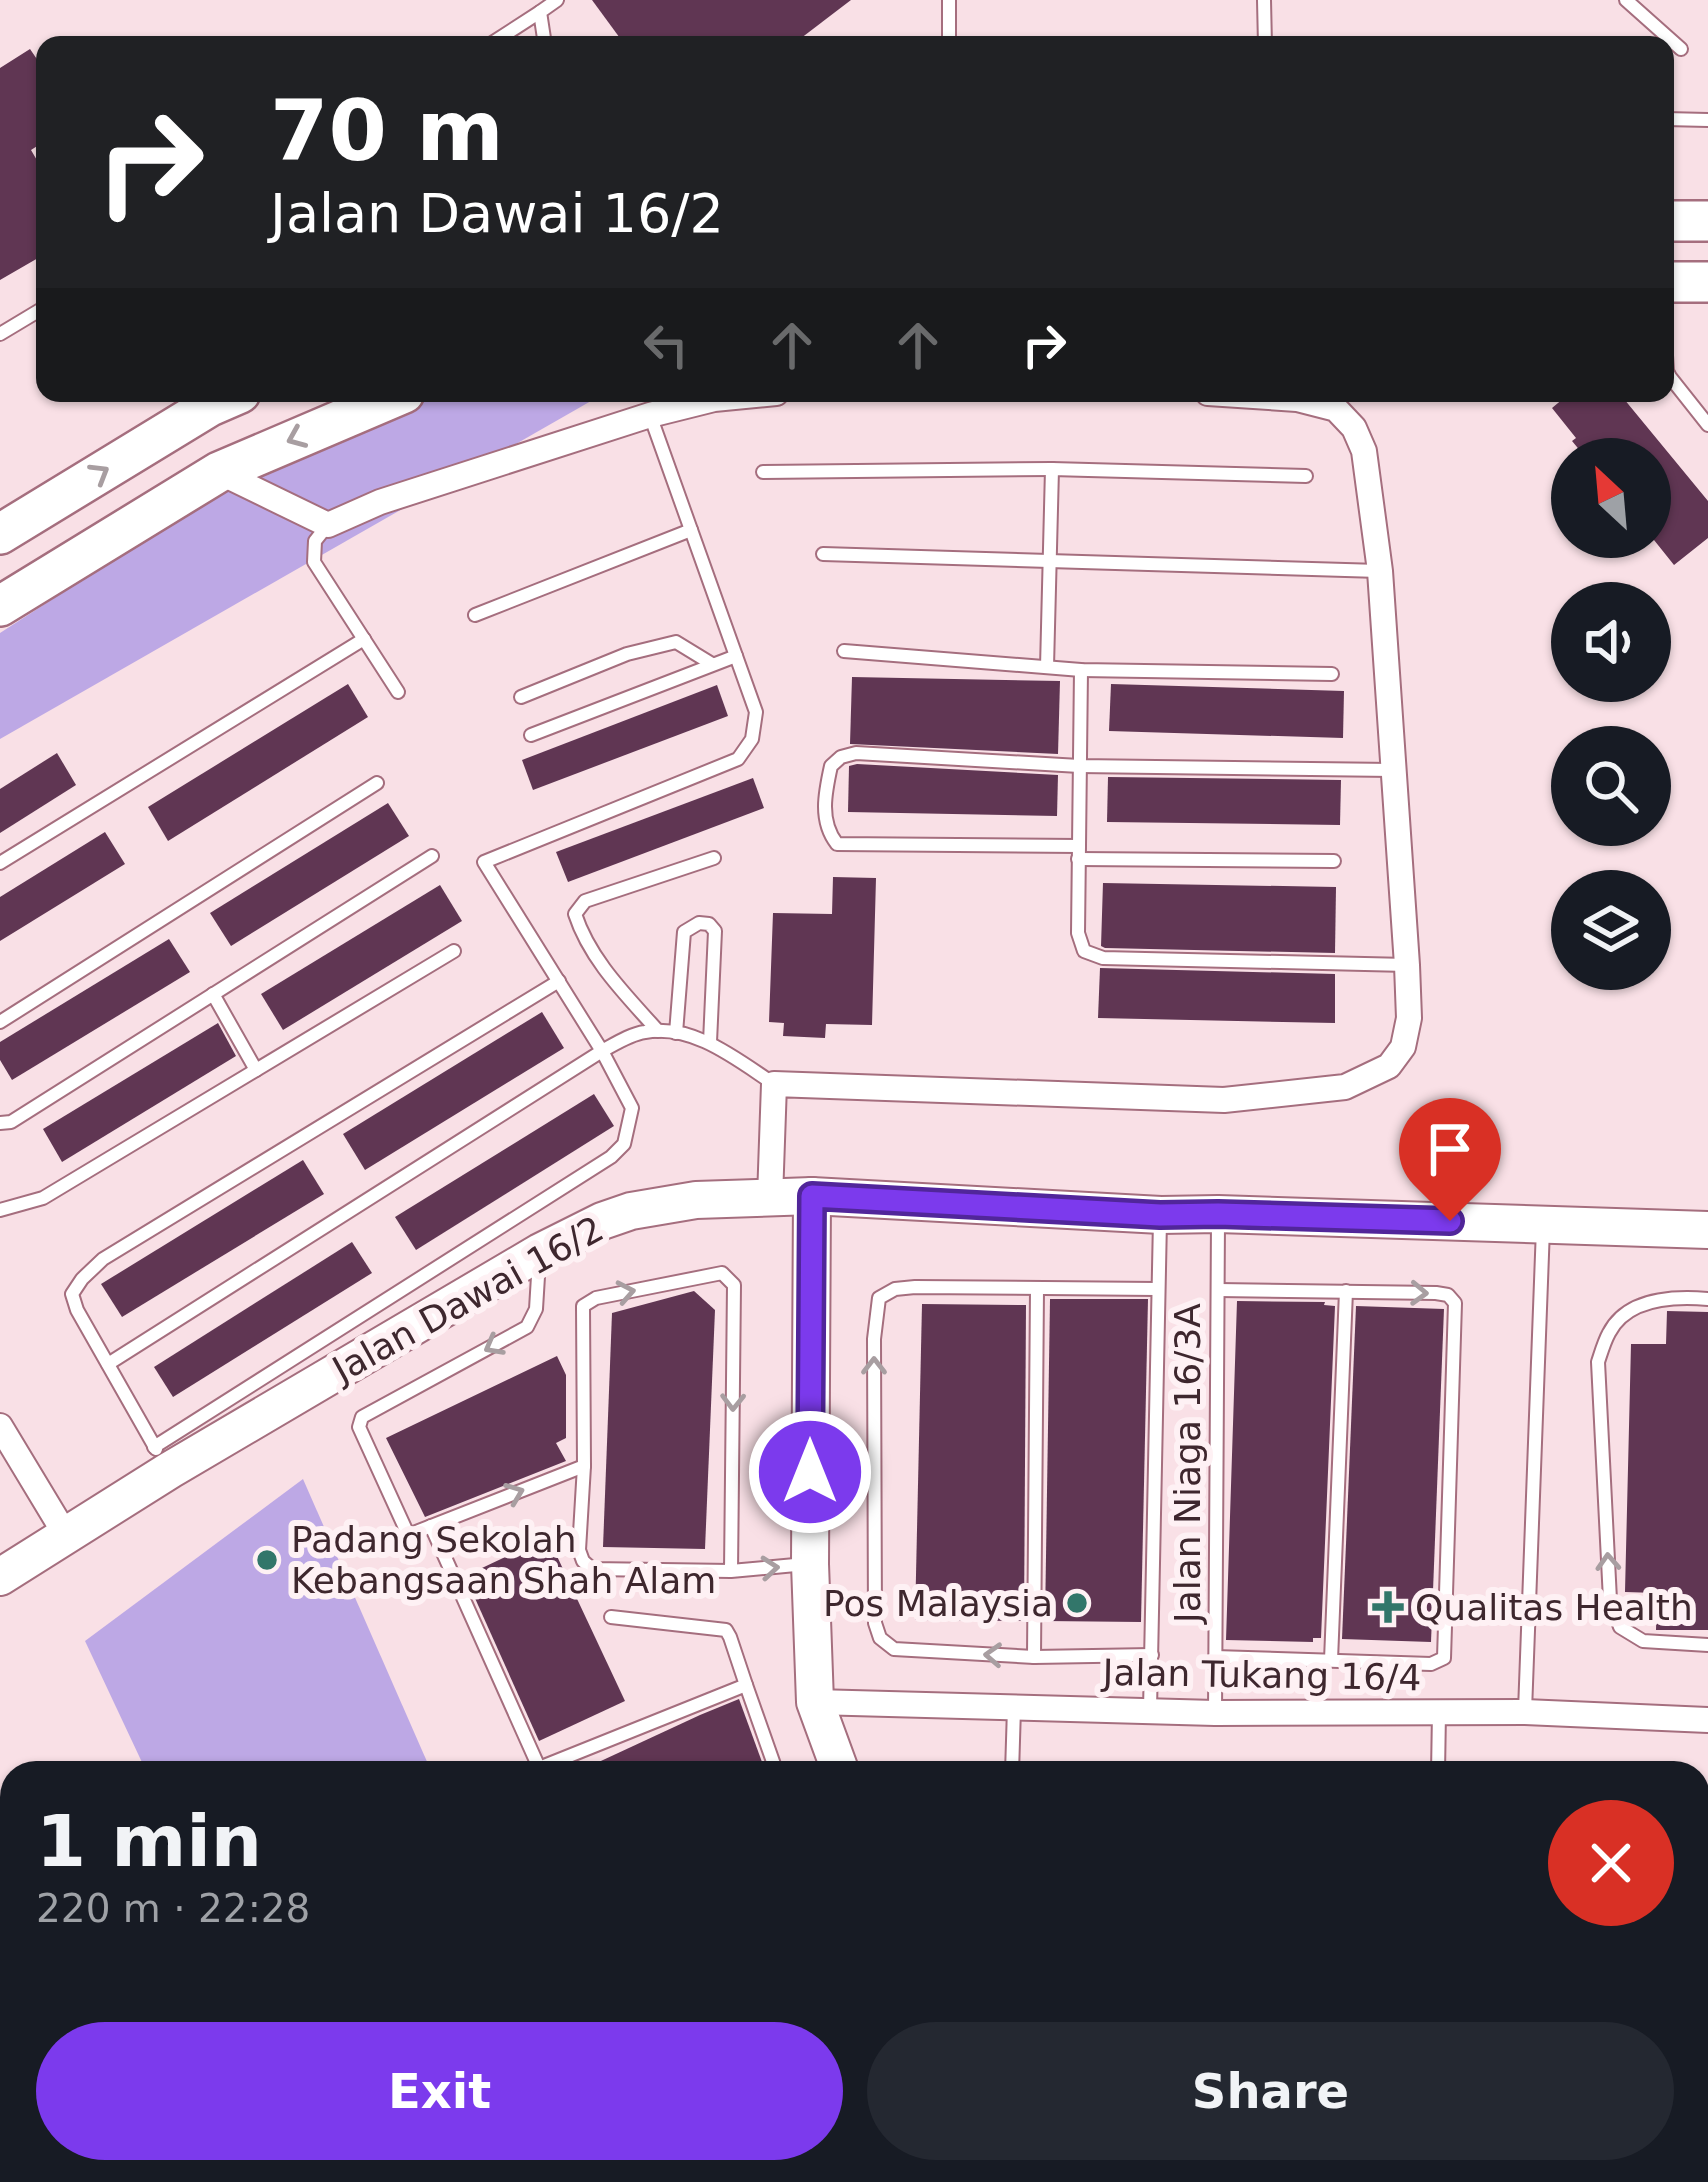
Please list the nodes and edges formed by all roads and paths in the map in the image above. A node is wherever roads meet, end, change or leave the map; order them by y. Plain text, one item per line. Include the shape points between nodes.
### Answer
1 (557, 0) edge
2 (949, 0) edge
3 (1264, 0) edge
4 (1626, 0) edge
5 (540, 12) junction
6 (504, 36) edge
7 (544, 36) edge
8 (950, 36) edge
9 (1265, 36) edge
10 (1666, 36) edge
11 (1674, 43) edge
12 (1681, 49) dead end
13 (1674, 119) edge
14 (1708, 120) edge
15 (1708, 220) edge
16 (1674, 221) edge
17 (1674, 282) edge
18 (1708, 282) edge
19 (36, 312) edge
20 (0, 334) edge
21 (1674, 382) edge
22 (210, 402) edge
23 (383, 402) edge
24 (703, 402) edge
25 (1309, 402) edge
26 (650, 416) junction
27 (1708, 425) edge
28 (1052, 469) junction
29 (219, 472) junction
30 (763, 472) dead end
31 (1306, 476) dead end
32 (328, 525) junction
33 (691, 530) junction
34 (0, 534) edge
35 (824, 554) dead end
36 (1050, 562) junction
37 (1380, 571) junction
38 (0, 606) edge
39 (475, 615) dead end
40 (364, 639) junction
41 (844, 652) dead end
42 (736, 656) junction
43 (712, 664) junction
44 (1047, 668) junction
45 (1081, 670) junction
46 (1332, 674) dead end
47 (398, 692) dead end
48 (521, 697) dead end
49 (531, 735) dead end
50 (1079, 766) junction
51 (1394, 770) junction
52 (377, 783) dead end
53 (1078, 852) junction
54 (432, 856) dead end
55 (714, 858) dead end
56 (1334, 861) dead end
57 (0, 863) edge
58 (454, 951) dead end
59 (1406, 965) junction
60 (559, 981) junction
61 (213, 994) junction
62 (0, 1022) edge
63 (658, 1031) junction
64 (676, 1033) junction
65 (710, 1042) junction
66 (602, 1051) junction
67 (256, 1070) junction
68 (774, 1084) junction
69 (0, 1123) edge
70 (812, 1196) junction
71 (770, 1198) junction
72 (0, 1210) edge
73 (1218, 1214) junction
74 (1160, 1215) junction
75 (1543, 1224) junction
76 (1708, 1230) edge
77 (540, 1252) junction
78 (1037, 1289) junction
79 (1157, 1289) junction
80 (1218, 1290) junction
81 (1346, 1291) junction
82 (1708, 1299) edge
83 (108, 1364) junction
84 (0, 1426) edge
85 (162, 1458) junction
86 (584, 1466) junction
87 (431, 1526) junction
88 (67, 1537) junction
89 (810, 1564) junction
90 (731, 1571) junction
91 (0, 1577) edge
92 (611, 1617) dead end
93 (1708, 1645) edge
94 (1152, 1655) junction
95 (1034, 1657) junction
96 (1216, 1658) junction
97 (1331, 1660) junction
98 (746, 1685) junction
99 (815, 1702) junction
100 (1014, 1707) junction
101 (1150, 1710) junction
102 (1439, 1712) junction
103 (1525, 1712) junction
104 (1215, 1713) junction
105 (1708, 1720) edge
106 (536, 1761) edge
107 (562, 1761) edge
108 (773, 1761) edge
109 (837, 1761) edge
110 (1012, 1761) edge
111 (1438, 1761) edge

1 - 5 lane
2 - 8 lane
3 - 9 lane
4 - 10 lane
5 - 6 lane
5 - 7 lane
11 - 12 lane
13 - 14 lane
15 - 16 main road
17 - 18 main road
19 - 20 lane
21 - 27 lane
34 -> 22 main road
23 -> 29 main road
24 - 26 street
25 - 37 street via 1336,409 1364,451
26 - 32 street
26 - 33 lane
28 - 30 lane
28 - 31 lane
28 - 36 lane
29 - 32 street
29 - 38 main road
32 - 40 lane via 315,542 314,562
33 - 39 lane
33 - 42 lane
35 - 36 lane
36 - 37 lane
36 - 44 lane
37 - 51 street
40 - 47 lane
40 - 57 lane
41 - 44 lane
42 - 43 lane
42 - 60 lane via 756,712 738,760 484,862
43 - 48 lane via 676,642
43 - 49 lane
44 - 45 lane
45 - 46 lane
45 - 50 lane
50 - 51 lane
50 - 53 lane
50 - 53 lane via 856,753 830,766 825,796 826,828 837,844
51 - 59 street
52 - 62 lane
53 - 56 lane
53 - 59 lane via 1078,933 1084,951 1102,958
54 - 61 lane
55 - 63 lane via 585,901 575,914 599,962
58 - 67 lane
59 - 68 street via 1403,1047 1389,1066 1345,1088 1224,1100
60 - 66 lane
60 - 83 lane via 103,1259 72,1294
61 - 67 lane
61 - 69 lane
63 - 64 lane
63 - 66 lane
64 - 65 lane
64 - 65 lane via 684,932 709,924
65 - 68 lane
66 - 83 lane
66 - 85 lane via 632,1108 624,1144 611,1157
67 - 72 lane via 44,1198
68 - 71 street
70 - 71 street, Jalan Dawai 16/2
70 - 74 street, Jalan Dawai 16/2
70 - 89 street
71 - 77 street, Jalan Dawai 16/2 via 631,1210
73 - 74 street, Jalan Dawai 16/2
73 - 75 street, Jalan Dawai 16/2
73 - 80 lane, Jalan Niaga 16/3A
74 - 79 lane
75 - 76 street, Jalan Dawai 16/2
75 - 103 lane
77 - 85 street, Jalan Dawai 16/2
77 -> 87 lane via 527,1327 362,1417 359,1427 406,1530
78 - 79 lane
78 - 95 lane
95 -> 78 lane via 894,1649 880,1638 874,1339 879,1298 895,1289
79 - 94 lane
80 - 81 lane
80 - 96 lane, Jalan Niaga 16/3A
81 - 97 lane
81 -> 97 lane via 1436,1293 1454,1303 1444,1658
93 -> 82 lane via 1643,1641 1620,1627 1610,1600 1598,1362 1610,1329 1629,1310 1656,1300
83 - 85 lane
84 - 88 street
85 - 88 street, Jalan Dawai 16/2
87 -> 86 lane
86 - 90 lane via 579,1550 592,1569
86 -> 90 lane via 583,1306 722,1273 734,1285
87 - 106 lane
88 - 91 street, Jalan Dawai 16/2
90 -> 89 lane
89 - 99 street
92 - 98 lane via 726,1630
94 - 95 lane
94 - 101 lane
96 - 97 lane
96 - 104 lane, Jalan Niaga 16/3A
98 - 107 lane
98 - 108 lane
99 - 100 street, Jalan Tukang 16/4
99 - 109 street
100 - 101 street, Jalan Tukang 16/4
100 - 110 lane
101 - 104 street, Jalan Tukang 16/4
102 - 103 street, Jalan Tukang 16/4
102 - 104 street, Jalan Tukang 16/4
102 - 111 lane
103 - 105 street, Jalan Tukang 16/4

